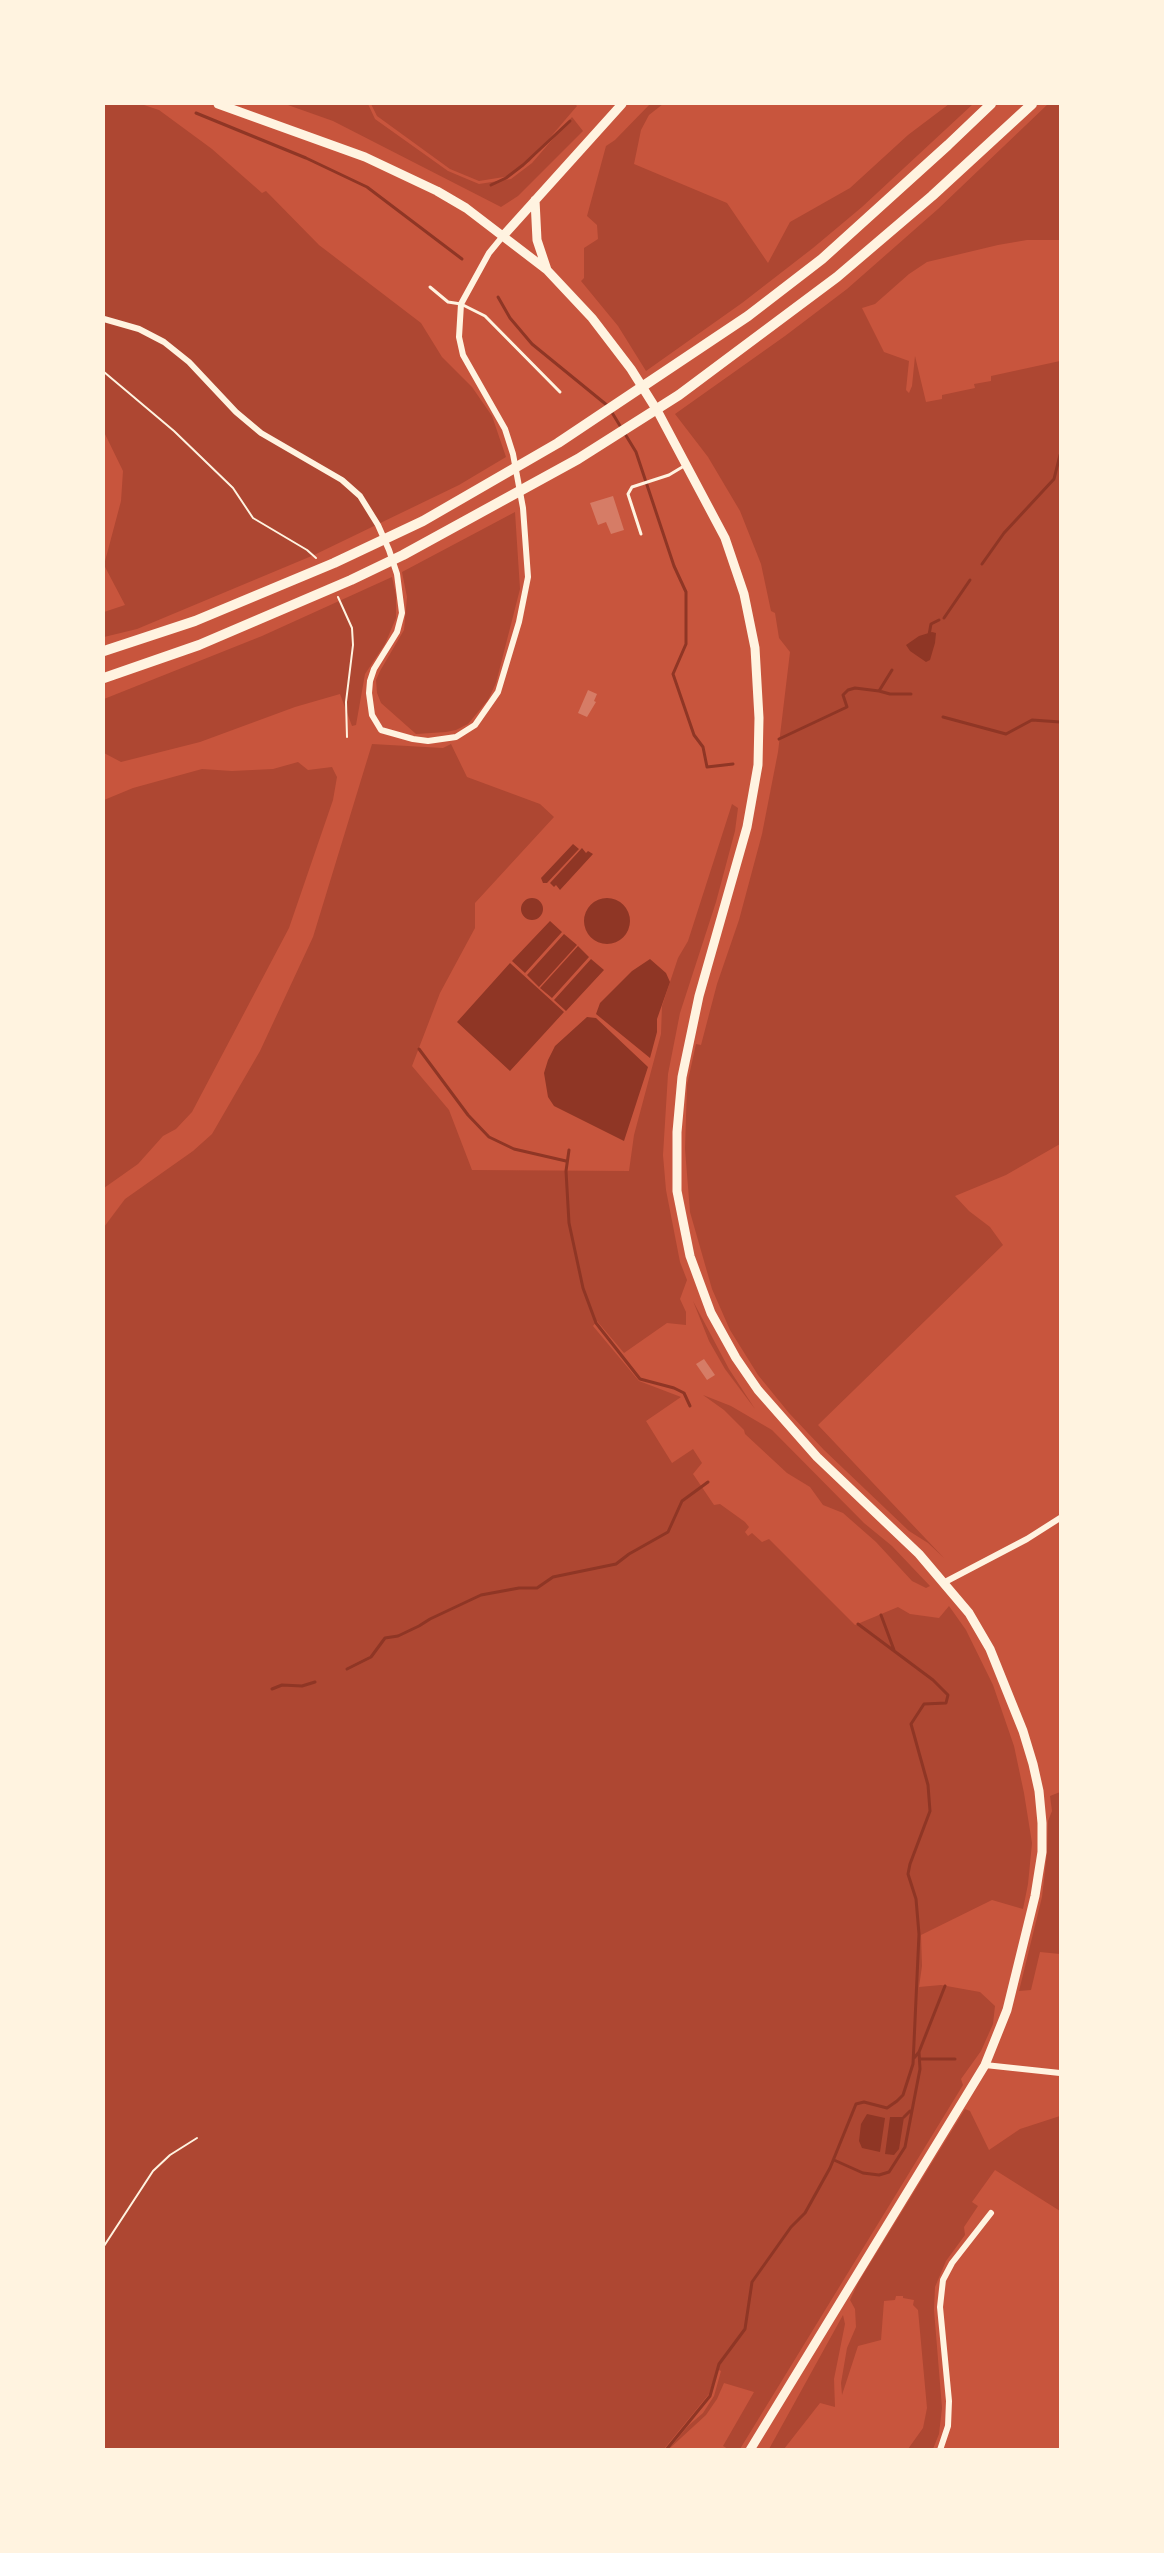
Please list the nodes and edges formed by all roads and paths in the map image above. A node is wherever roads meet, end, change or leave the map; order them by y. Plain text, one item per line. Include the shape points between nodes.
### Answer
1 (218, 104) edge
2 (622, 104) edge
3 (991, 104) edge
4 (1032, 104) edge
5 (535, 200) junction
6 (503, 237) junction
7 (547, 270) junction
8 (430, 287) dead end
9 (461, 304) junction
10 (104, 319) edge
11 (104, 372) edge
12 (560, 392) dead end
13 (687, 465) junction
14 (641, 534) dead end
15 (318, 563) dead end
16 (336, 593) dead end
17 (104, 651) edge
18 (104, 678) edge
19 (347, 737) dead end
20 (1060, 1518) edge
21 (945, 1582) junction
22 (985, 2065) junction
23 (1060, 2073) edge
24 (197, 2138) dead end
25 (991, 2213) dead end
26 (104, 2246) edge
27 (750, 2450) edge
28 (940, 2450) edge

1 - 6 main road via 388,166 466,208
2 - 5 main road
3 - 17 highway via 822,259 748,316 558,443 366,549 195,621
4 - 18 highway via 837,277 678,395 578,459 403,555 199,645
5 - 6 main road
5 - 7 main road via 537,240
6 - 7 main road
6 - 9 street via 489,253
7 - 13 main road via 592,318 631,369
8 - 9 lane via 448,302
9 - 10 street via 459,337 463,355 505,429 513,454 523,508 528,577 498,692 469,730 428,741 381,730 372,715 370,681 397,632 402,613 398,574 367,506 342,480 249,423 174,349 140,329
9 - 12 lane via 485,316
11 - 15 path via 233,488 253,518 307,550
13 - 14 lane via 632,487 628,494
13 - 21 main road via 725,538 744,594 755,648 759,718 758,765 747,827 699,996 682,1077 677,1191 690,1256 711,1313 758,1390 817,1456
16 - 19 path via 352,628
20 - 21 street
21 - 22 main road via 990,1649 1034,1764 1041,1808 1042,1852 1035,1896 1007,2010
22 - 23 street
22 - 27 main road
24 - 26 path via 153,2171
25 - 28 street via 943,2280 940,2307 949,2401 948,2426

